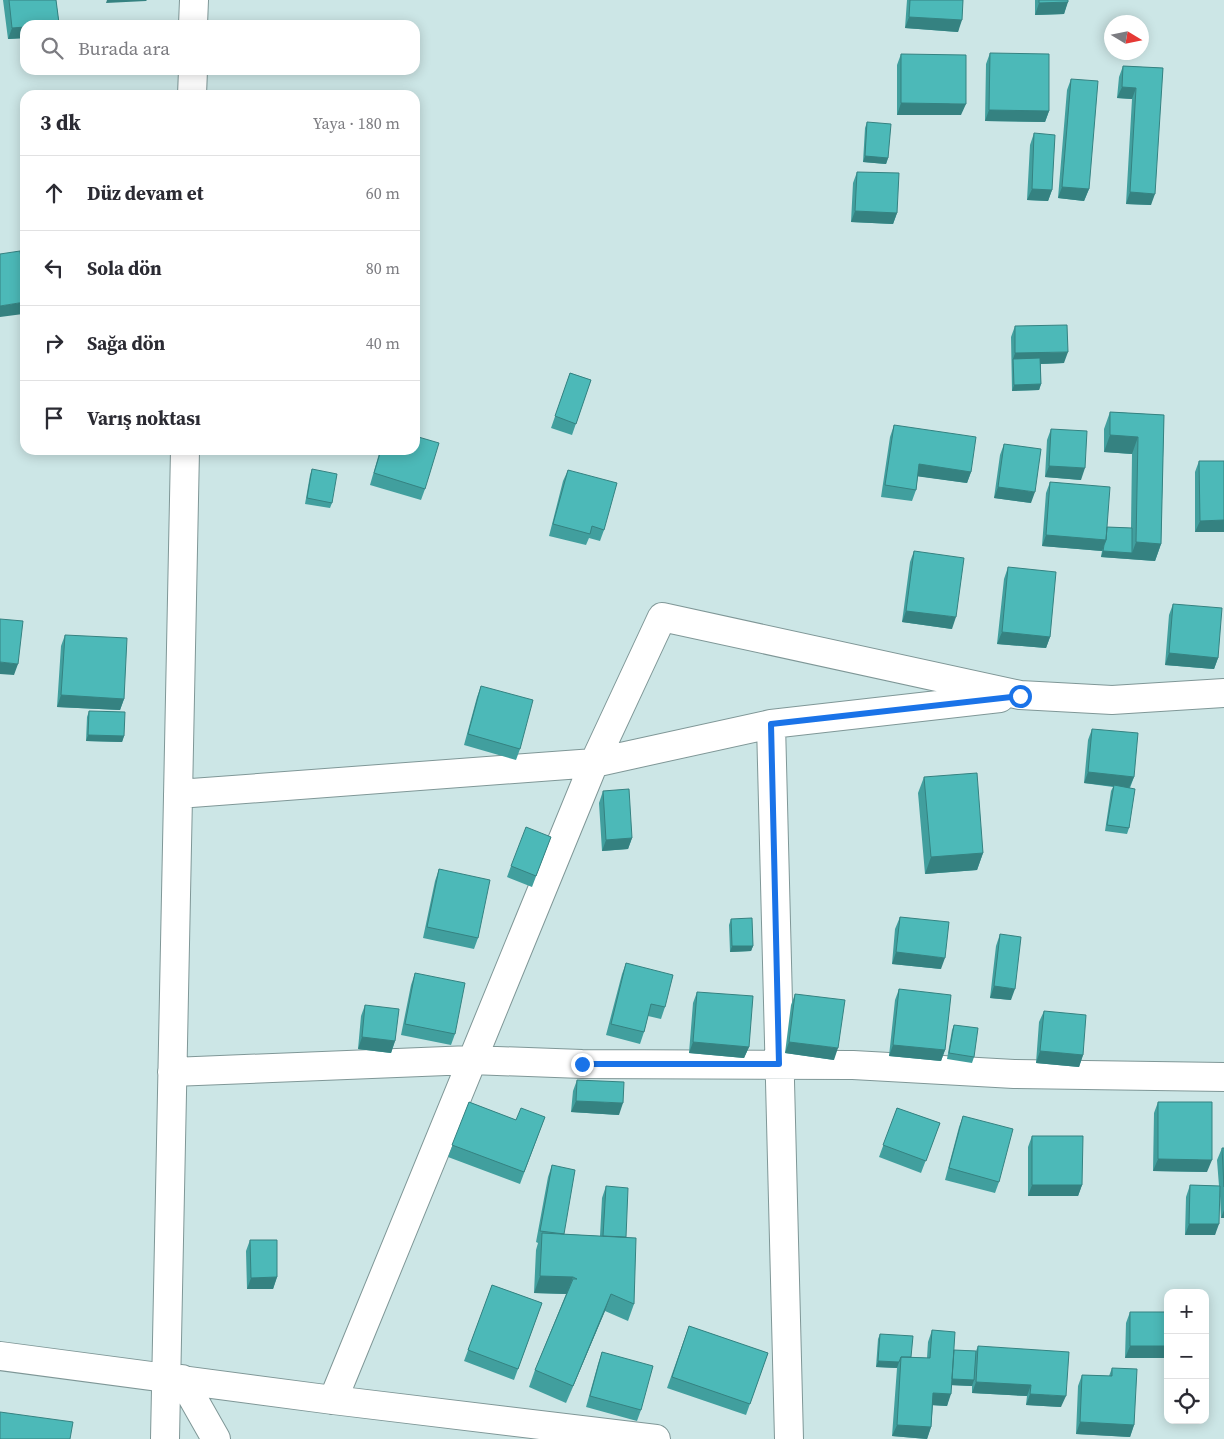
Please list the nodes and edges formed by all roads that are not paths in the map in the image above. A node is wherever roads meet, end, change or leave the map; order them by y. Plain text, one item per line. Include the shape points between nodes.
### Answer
1 (194, 0) edge
2 (194, 20) edge
3 (193, 75) edge
4 (192, 90) edge
5 (185, 455) edge
6 (1224, 694) edge
7 (1020, 696) junction
8 (771, 724) junction
9 (594, 763) junction
10 (178, 794) junction
11 (471, 1060) junction
12 (779, 1064) junction
13 (172, 1072) junction
14 (1224, 1076) edge
15 (0, 1356) edge
16 (174, 1378) junction
17 (333, 1400) junction
18 (482, 1429) edge
19 (165, 1439) edge
20 (216, 1439) edge
21 (656, 1439) edge
22 (789, 1439) edge

1 - 2 street
3 - 4 street
5 - 10 street
6 - 7 street via 1112,700
7 - 8 street
7 - 9 street via 662,617
8 - 9 street
8 - 12 street
9 - 10 street
9 - 11 street
10 - 13 street
11 - 12 street via 582,1064
11 - 13 street
11 - 17 street
12 - 14 street via 1014,1074
12 - 22 street
13 - 16 street
15 - 16 street
16 - 17 street
16 - 19 street
16 - 20 street
17 - 18 street
18 - 21 street

